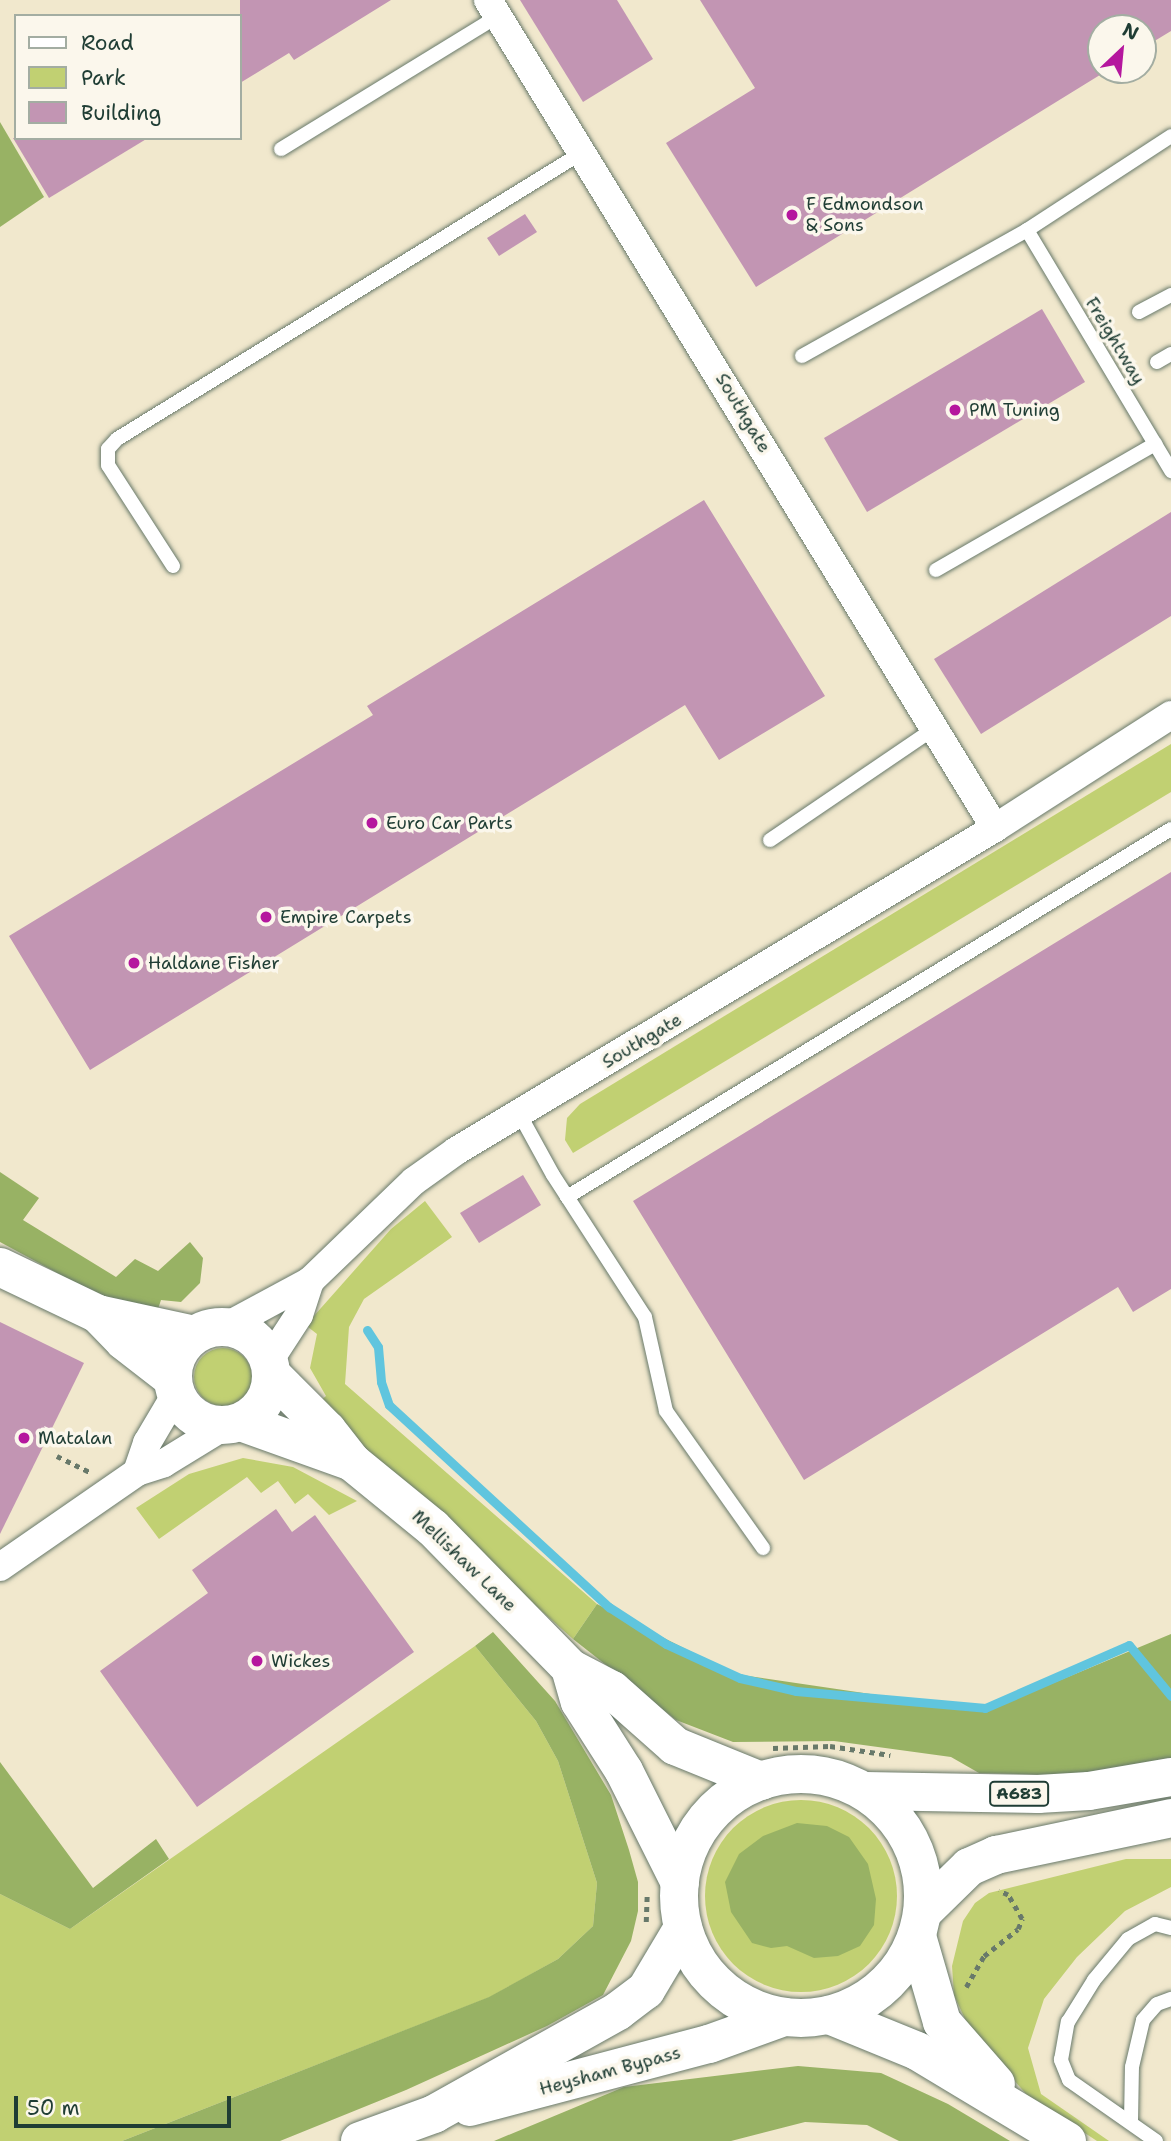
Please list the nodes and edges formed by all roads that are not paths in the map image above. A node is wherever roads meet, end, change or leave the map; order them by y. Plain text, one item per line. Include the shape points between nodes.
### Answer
1 (493, 8) edge
2 (1171, 136) edge
3 (281, 149) dead end
4 (583, 152) junction
5 (1027, 230) junction
6 (1171, 295) edge
7 (1139, 312) dead end
8 (1171, 354) edge
9 (802, 356) dead end
10 (1157, 362) dead end
11 (1155, 444) junction
12 (1171, 471) edge
13 (173, 566) dead end
14 (936, 570) dead end
15 (1171, 715) edge
16 (935, 728) junction
17 (995, 828) junction
18 (1171, 829) edge
19 (770, 840) dead end
20 (520, 1115) junction
21 (567, 1197) junction
22 (0, 1267) edge
23 (310, 1281) junction
24 (98, 1314) junction
25 (210, 1331) junction
26 (271, 1368) junction
27 (174, 1386) junction
28 (233, 1424) junction
29 (352, 1462) junction
30 (137, 1472) junction
31 (763, 1548) dead end
32 (0, 1567) edge
33 (570, 1668) junction
34 (764, 1764) junction
35 (1171, 1776) edge
36 (865, 1791) junction
37 (1171, 1818) edge
38 (663, 1882) junction
39 (920, 1924) junction
40 (683, 1928) junction
41 (1171, 1928) edge
42 (1171, 1998) edge
43 (829, 2015) junction
44 (784, 2017) junction
45 (1015, 2107) junction
46 (434, 2114) junction
47 (1131, 2122) junction
48 (360, 2141) edge
49 (1067, 2141) edge
50 (1156, 2141) edge

1 - 3 lane
1 - 4 street, Southgate
2 - 5 lane
4 - 13 lane via 117,439 108,449 108,465
4 - 16 street, Southgate
5 - 9 lane
5 - 11 lane, Freightway
6 - 7 lane
8 - 10 lane
11 - 12 lane, Freightway
11 - 14 lane
15 - 17 street, Southgate
16 - 17 street, Southgate
16 - 19 lane
17 - 20 street, Southgate
18 - 21 lane
20 - 21 lane
20 - 23 street, Southgate via 414,1181
21 - 31 lane via 645,1317 666,1411
22 - 24 main road
23 - 25 street, Southgate
23 - 26 street, Southgate via 299,1315
24 - 25 main road
24 - 27 main road
25 - 26 main road via 254,1338
25 - 27 main road via 179,1352
26 - 28 main road via 264,1402
26 - 29 main road, Mellishaw Lane
27 - 28 main road via 196,1418
27 - 30 street
28 - 29 main road, Mellishaw Lane
28 - 30 street via 164,1463
29 - 33 main road, Mellishaw Lane via 433,1528
30 - 32 street
33 - 34 main road, Mellishaw Lane via 612,1690 675,1746
33 - 38 main road, Mellishaw Lane via 580,1702 624,1771
34 - 36 main road, A683 via 832,1778
34 - 38 main road, A683 via 705,1820
35 - 36 main road, A683 via 1089,1791 1038,1794
36 - 39 main road, A683 via 892,1814 912,1843 922,1877
37 - 39 main road, A683 via 996,1855 969,1867
38 - 40 main road, A683
39 - 43 main road, A683 via 903,1964 883,1987 858,2004
39 - 45 main road via 942,2022
40 - 44 main road, A683 via 698,1961 721,1987 750,2007
40 - 46 main road, Heysham Bypass / A683 via 658,1974 633,2001
41 - 47 lane via 1155,1924 1128,1939 1094,1980 1068,2022 1061,2060 1069,2080
42 - 47 lane via 1157,2004 1143,2020 1132,2067
43 - 44 main road, A683
43 - 45 main road via 916,2051
44 - 46 main road, Heysham Bypass / A683 via 709,2044 499,2103
45 - 49 main road
46 - 48 main road, Heysham Bypass / A683
47 - 50 lane

